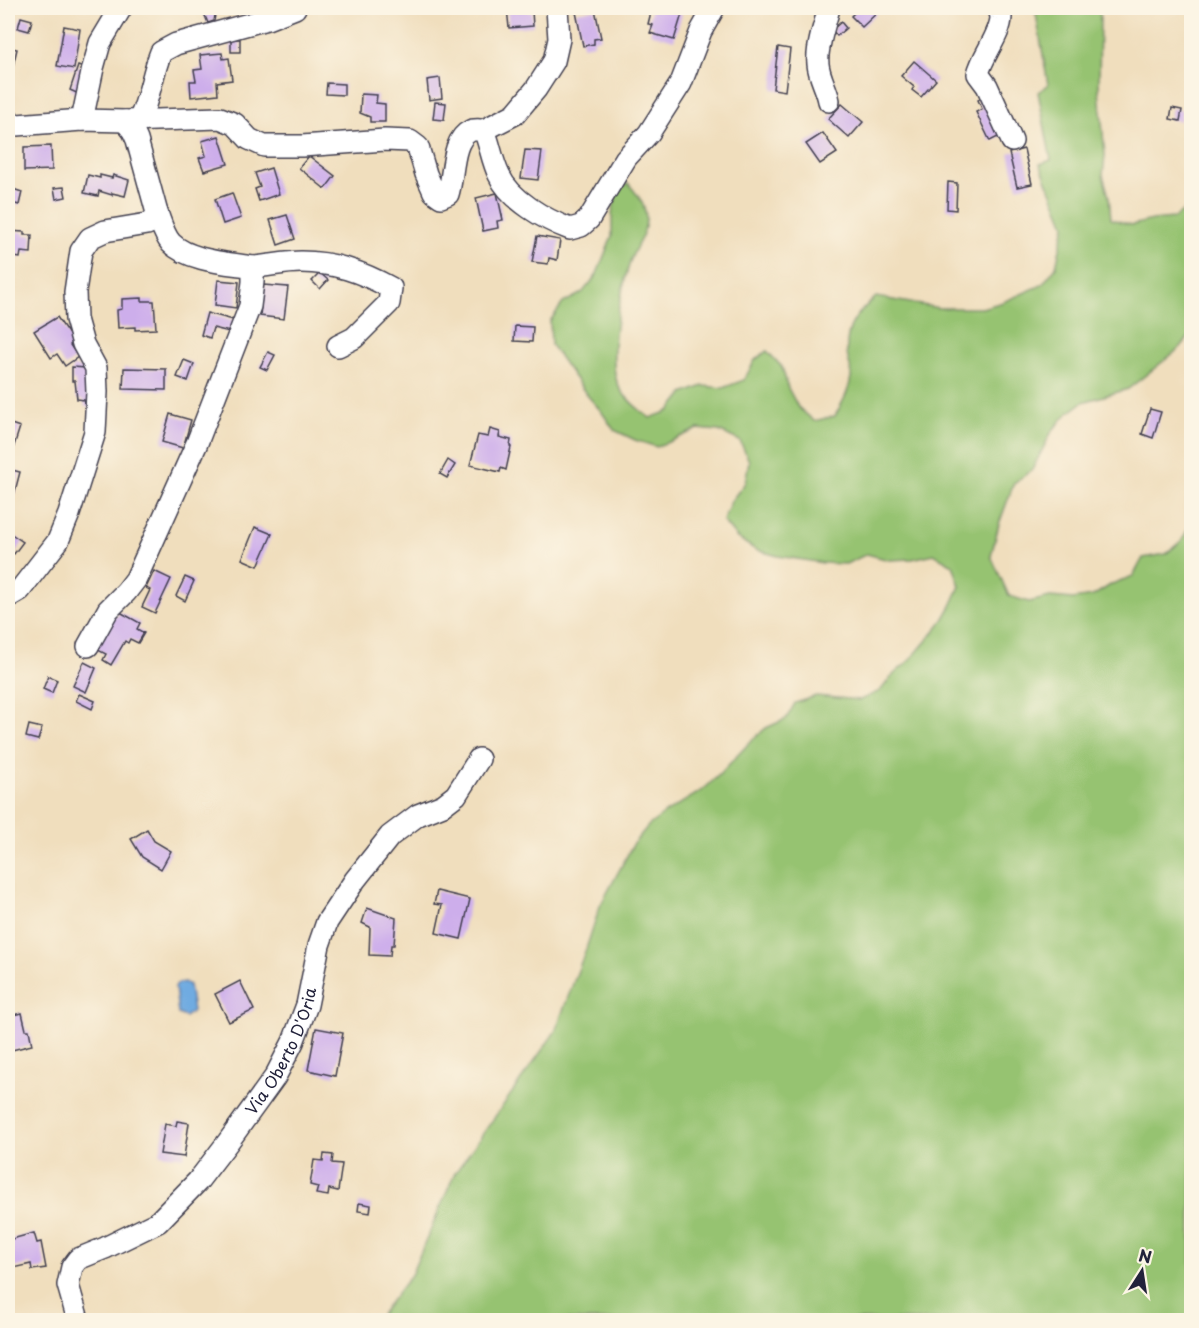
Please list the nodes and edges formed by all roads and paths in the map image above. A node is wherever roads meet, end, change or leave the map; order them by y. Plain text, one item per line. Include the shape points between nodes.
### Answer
1 (121, 8) edge
2 (295, 8) edge
3 (557, 8) edge
4 (714, 8) edge
5 (829, 8) edge
6 (998, 8) edge
7 (829, 101) dead end
8 (82, 120) junction
9 (132, 121) junction
10 (8, 122) edge
11 (484, 130) junction
12 (1012, 141) dead end
13 (157, 213) junction
14 (253, 267) junction
15 (338, 346) dead end
16 (8, 597) edge
17 (88, 646) dead end
18 (479, 759) dead end
19 (78, 1320) edge

1 - 8 street via 100,43
2 - 9 street via 161,52 145,108
3 - 11 street via 559,39 554,61 515,114
4 - 11 street via 681,83 581,226 570,229 559,225 510,191 499,176
5 - 7 street via 818,54
6 - 12 street via 999,27 978,74
8 - 9 street
8 - 10 street via 17,125
9 - 11 street via 220,118 264,146 410,141 418,147 434,192 441,197 448,194 451,186 457,147 463,136 471,130
9 - 13 street
13 - 14 street via 171,243 183,252
13 - 16 street via 154,221 147,224 105,231 90,238 81,251 76,319 96,368 95,432 58,540 20,590
14 - 15 street via 300,262 342,266 391,288 389,303 354,338
14 - 17 street via 250,306 197,443 136,579 108,610
18 - 19 street, Via Oberto D'Oria via 456,795 418,815 390,836 327,922 307,1005 293,1042 275,1077 198,1181 158,1222 78,1259 72,1267 68,1285

